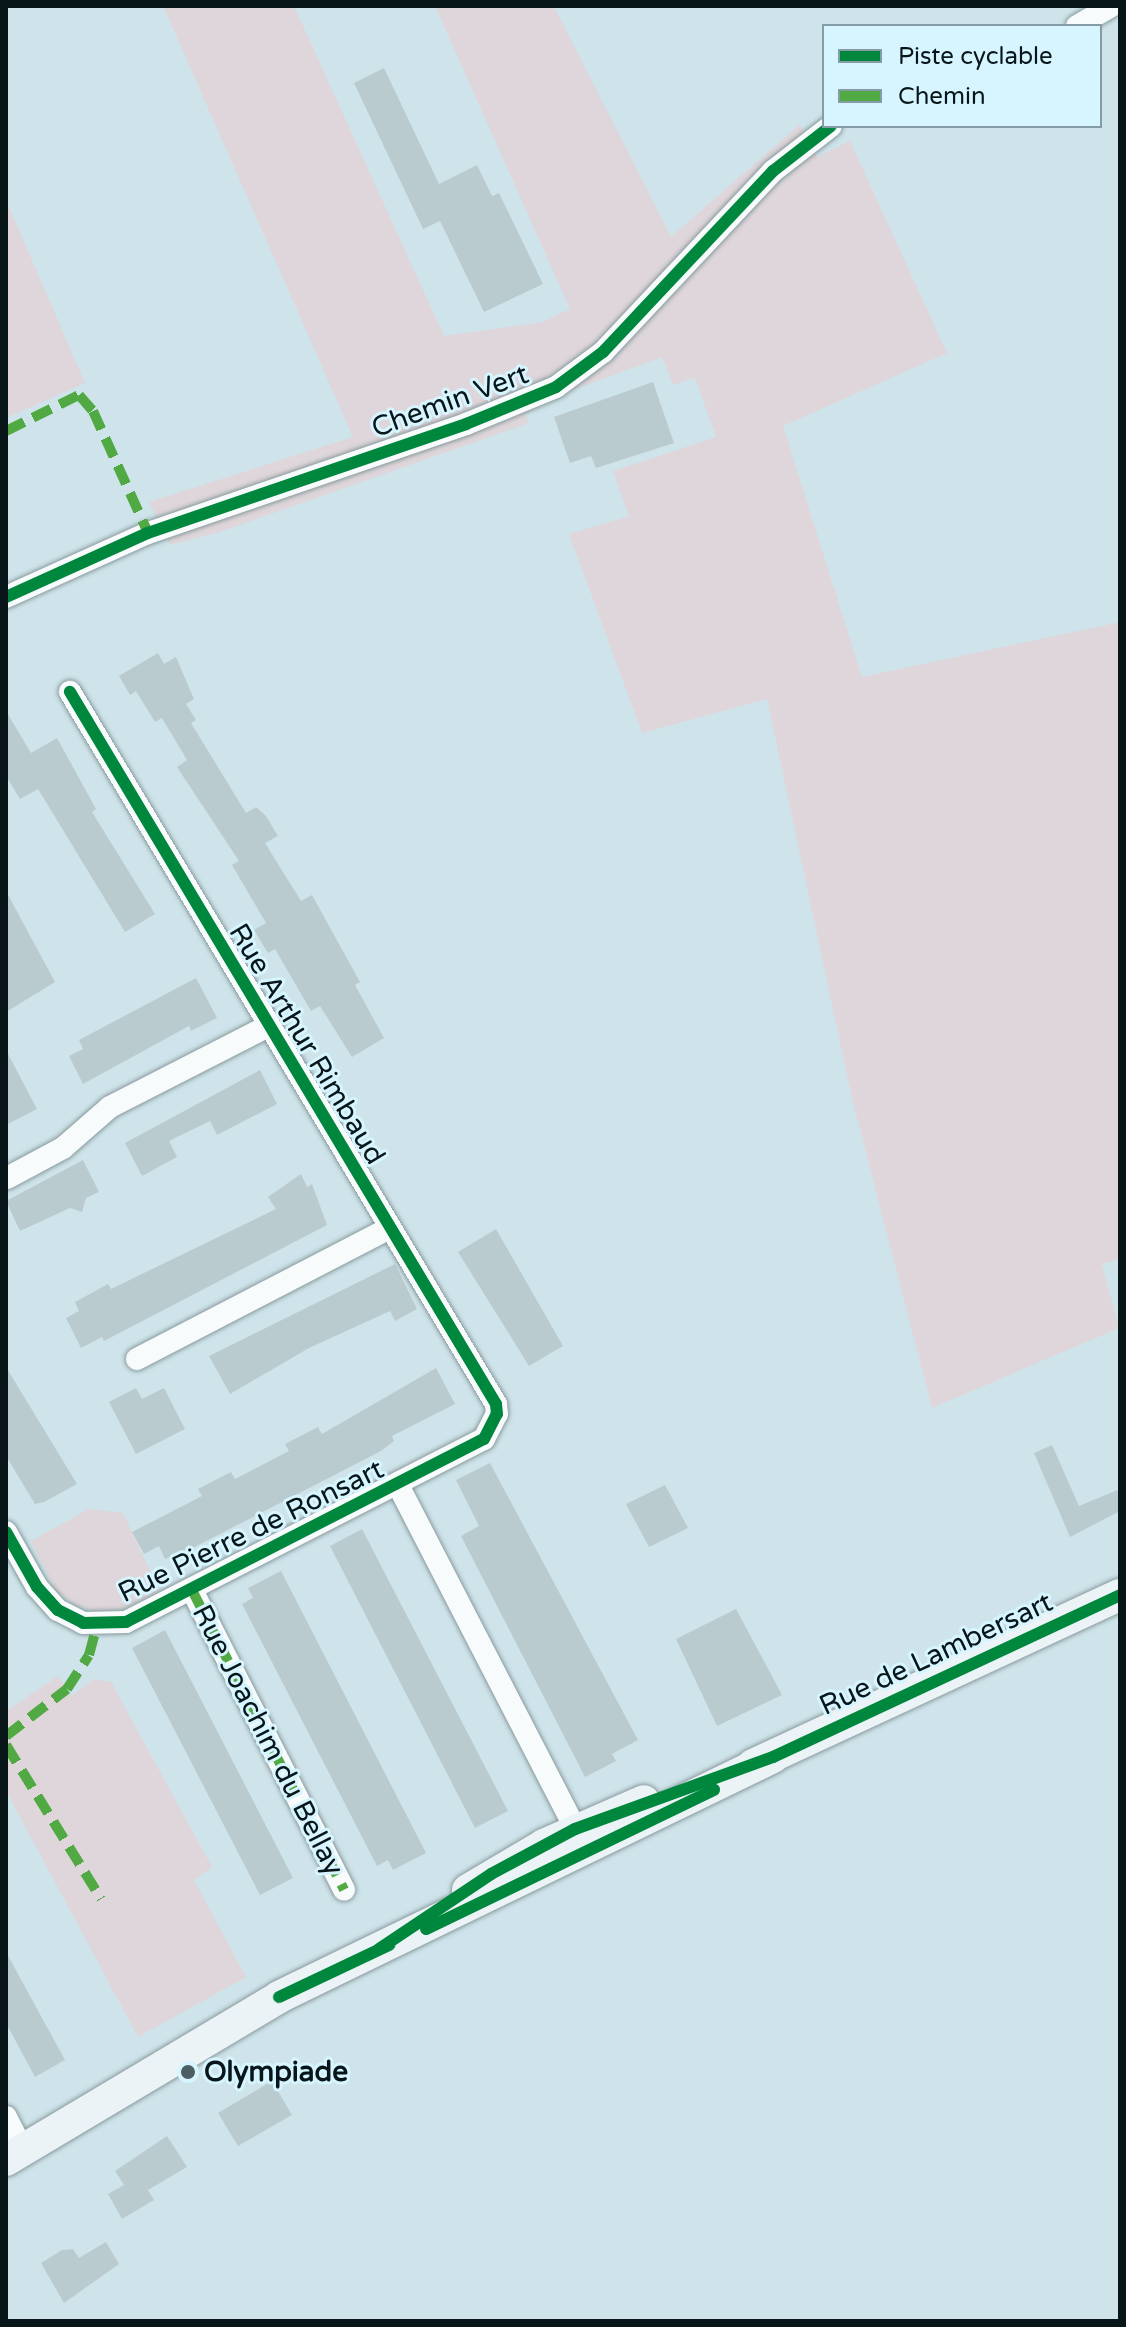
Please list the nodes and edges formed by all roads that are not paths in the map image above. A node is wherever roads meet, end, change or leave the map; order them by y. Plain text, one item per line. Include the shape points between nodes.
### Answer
1 (1111, 6) edge
2 (1080, 24) edge
3 (828, 128) edge
4 (6, 597) edge
5 (70, 692) dead end
6 (268, 1026) junction
7 (7, 1178) edge
8 (390, 1228) junction
9 (137, 1359) dead end
10 (495, 1423) joint
11 (398, 1485) junction
12 (6, 1532) edge
13 (192, 1590) junction
14 (1120, 1595) edge
15 (580, 1840) junction
16 (344, 1890) dead end
17 (6, 2117) edge
18 (15, 2155) edge

1 - 2 street
3 - 4 street, Chemin Vert via 773,171 603,352 556,387 466,424 142,535
5 - 6 street, Rue Arthur Rimbaud
6 - 7 street via 110,1107 63,1148
6 - 8 street, Rue Arthur Rimbaud
8 - 9 street
8 - 10 street, Rue Arthur Rimbaud via 496,1404
10 - 11 street, Rue Pierre de Ronsart via 484,1439
11 - 13 street, Rue Pierre de Ronsart
11 - 15 street, Rue Pierre de Ronsart
12 - 13 street, Rue Pierre de Ronsart via 47,1601 83,1623 126,1622
13 - 16 street, Rue Joachim du Bellay
14 - 15 main road, Rue de Lambersart via 773,1757
15 - 18 main road, Rue de Lambersart via 491,1874 379,1949 256,2010
17 - 18 street

